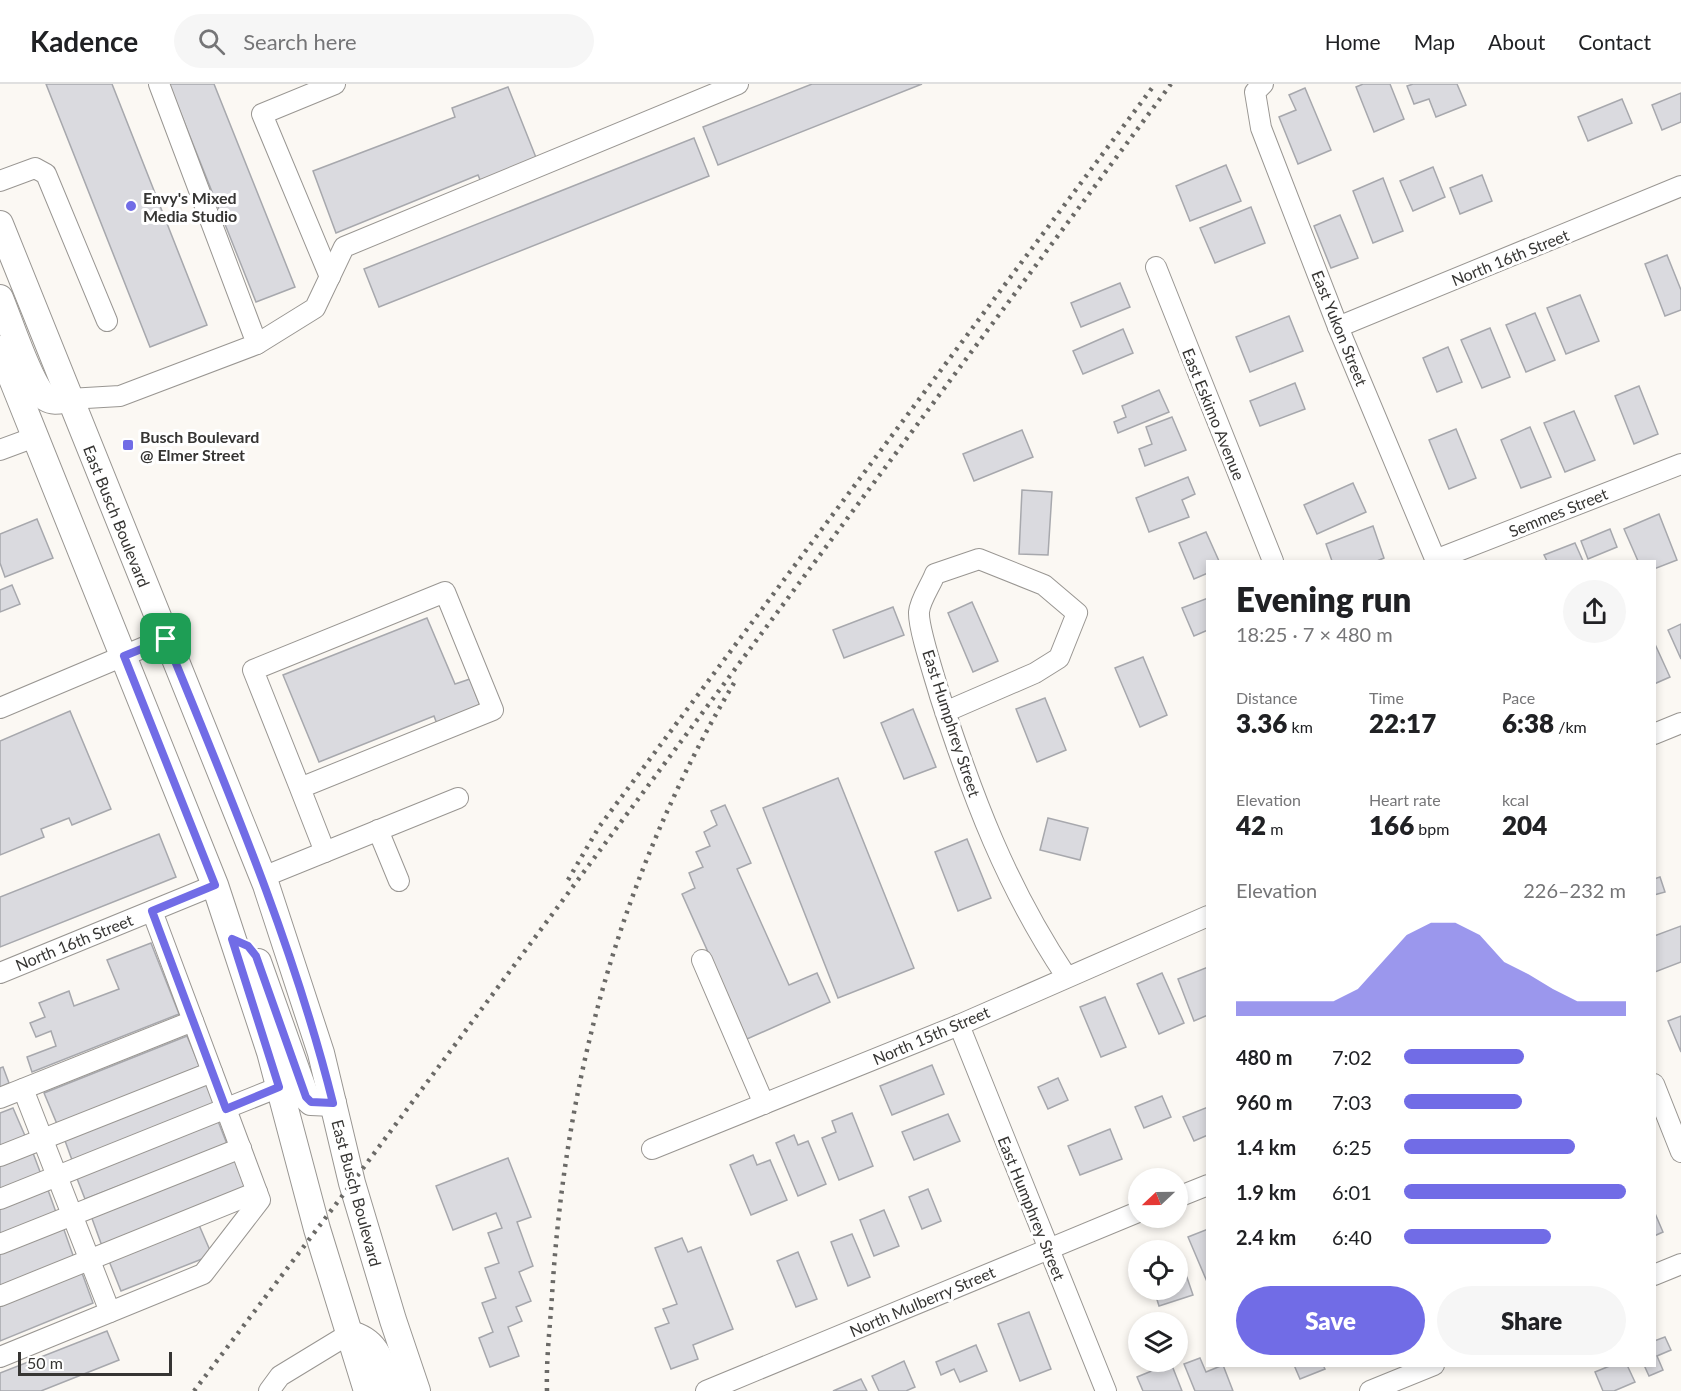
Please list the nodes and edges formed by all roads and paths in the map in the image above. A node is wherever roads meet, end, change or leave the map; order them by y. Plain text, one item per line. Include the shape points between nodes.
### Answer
1 (159, 84) edge
2 (335, 84) edge
3 (738, 84) edge
4 (1259, 88) edge
5 (698, 92) edge
6 (0, 181) edge
7 (1681, 186) edge
8 (0, 224) edge
9 (1156, 267) dead end
10 (330, 277) junction
11 (0, 298) edge
12 (107, 321) dead end
13 (1338, 327) junction
14 (257, 344) junction
15 (0, 349) edge
16 (69, 399) junction
17 (35, 437) junction
18 (0, 450) edge
19 (1681, 464) edge
20 (1273, 560) edge
21 (1435, 560) edge
22 (1438, 560) edge
23 (166, 639) junction
24 (124, 656) junction
25 (0, 708) edge
26 (945, 711) junction
27 (1681, 723) edge
28 (1656, 733) edge
29 (300, 788) junction
30 (458, 798) dead end
31 (378, 830) junction
32 (325, 852) junction
33 (262, 877) junction
34 (399, 881) dead end
35 (215, 885) junction
36 (152, 911) junction
37 (1206, 917) edge
38 (232, 939) junction
39 (702, 960) dead end
40 (0, 972) edge
41 (1066, 976) junction
42 (194, 1021) junction
43 (958, 1024) junction
44 (212, 1072) junction
45 (1656, 1086) edge
46 (279, 1087) junction
47 (23, 1089) junction
48 (0, 1098) edge
49 (333, 1103) junction
50 (1672, 1103) edge
51 (764, 1104) junction
52 (226, 1109) junction
53 (42, 1139) junction
54 (241, 1148) junction
55 (652, 1149) dead end
56 (1681, 1152) edge
57 (0, 1156) edge
58 (57, 1176) junction
59 (1206, 1186) edge
60 (257, 1192) junction
61 (1188, 1193) edge
62 (0, 1199) edge
63 (72, 1215) junction
64 (1128, 1216) edge
65 (0, 1244) edge
66 (1049, 1249) junction
67 (89, 1260) junction
68 (1681, 1264) edge
69 (1656, 1274) edge
70 (0, 1296) edge
71 (110, 1312) junction
72 (349, 1334) junction
73 (0, 1357) edge
74 (1429, 1367) edge
75 (279, 1386) edge
76 (367, 1391) edge
77 (391, 1391) edge
78 (417, 1391) edge
79 (706, 1391) edge
80 (1106, 1391) edge
81 (1370, 1391) edge

1 - 14 street
2 - 10 street via 262,114
3 - 5 street
4 - 13 street, East Yukon Street via 1261,128
5 - 10 street via 344,247
6 - 12 street via 35,168 46,174
7 - 13 street, North 16th Street
8 - 16 main road, East Busch Boulevard
9 - 20 street, East Eskimo Avenue
10 - 14 street via 315,308
11 - 16 main road via 34,383 45,397 55,401
13 - 21 street, East Yukon Street
14 - 16 street via 120,396
15 - 17 main road
16 - 23 main road, East Busch Boulevard
17 - 18 street
17 - 24 main road
19 - 22 street, Semmes Street
23 - 24 street
23 - 33 main road, East Busch Boulevard
24 - 25 street
24 - 35 main road
26 - 26 street, East Humphrey Street via 919,612 936,574 979,559 1044,585 1077,613 1059,658 1035,673
26 - 41 street, East Humphrey Street via 994,849 1035,930
27 - 28 street
29 - 29 street via 493,710 445,592 253,670
29 - 32 street
30 - 31 street
31 - 32 street
31 - 34 street
32 - 33 street
33 - 49 main road, East Busch Boulevard via 321,1053
35 - 36 street, North 16th Street
35 - 38 main road
36 - 40 street, North 16th Street
36 - 42 street
37 - 41 street, North 15th Street
38 - 46 main road
38 - 49 main road via 248,946 256,956 306,1097 311,1102
39 - 51 street
41 - 43 street, North 15th Street
42 - 44 street
42 - 47 street
43 - 51 street, North 15th Street
43 - 66 street, East Humphrey Street
44 - 52 street
44 - 53 street
45 - 50 street
46 - 52 street
46 - 72 main road
47 - 48 street
47 - 53 street
49 - 78 main road, East Busch Boulevard via 352,1183
50 - 56 street
51 - 55 street, North 15th Street
52 - 54 street
52 - 58 street
53 - 57 street
53 - 58 street
54 - 60 street
54 - 63 street
58 - 62 street
58 - 63 street
59 - 61 street
60 - 67 street
60 - 71 street via 260,1200 203,1274
63 - 65 street
63 - 67 street
64 - 66 street, North Mulberry Street
66 - 79 street, North Mulberry Street
66 - 80 street, East Humphrey Street
67 - 70 street
67 - 71 street
68 - 69 street
71 - 73 street
72 - 75 street
72 - 76 main road
72 - 77 main road via 362,1336 373,1346
74 - 81 street

